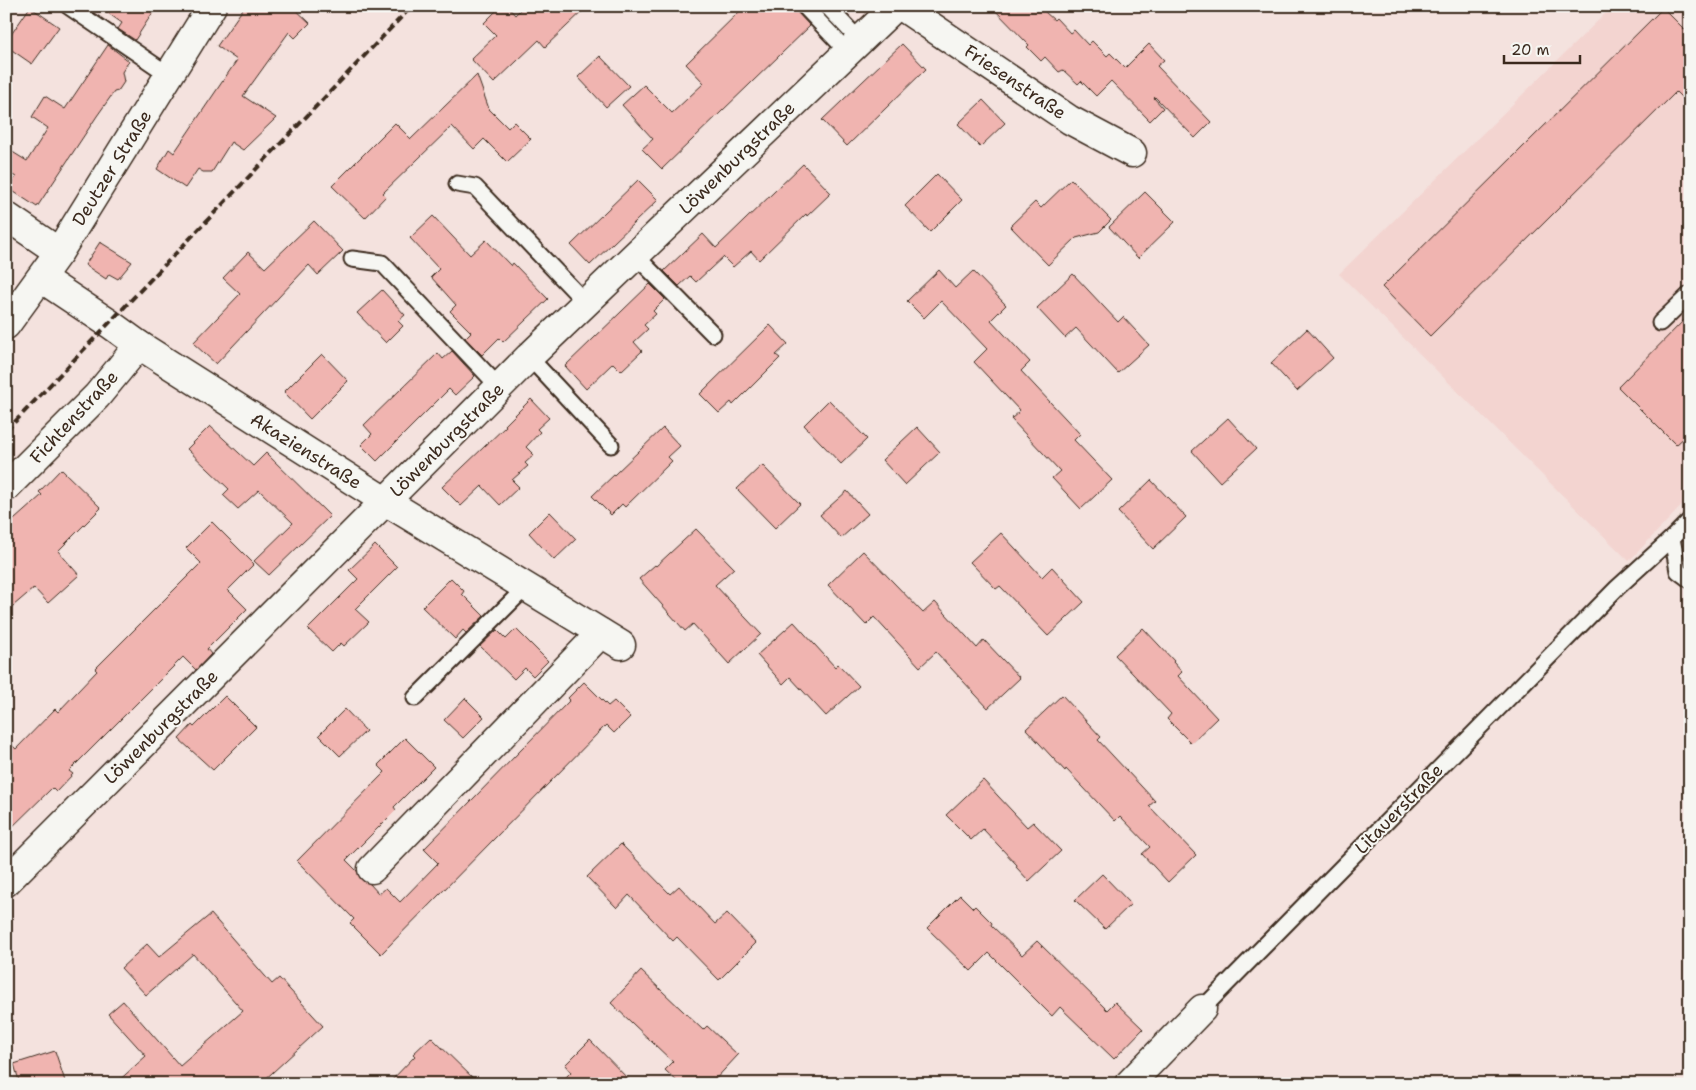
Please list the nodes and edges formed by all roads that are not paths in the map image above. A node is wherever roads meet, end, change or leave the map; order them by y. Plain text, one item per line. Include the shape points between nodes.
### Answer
1 (68, 6) edge
2 (212, 6) edge
3 (804, 6) edge
4 (827, 6) edge
5 (896, 6) edge
6 (901, 6) edge
7 (854, 46) junction
8 (169, 75) junction
9 (1132, 153) dead end
10 (457, 184) dead end
11 (6, 216) edge
12 (59, 252) junction
13 (635, 255) junction
14 (352, 259) dead end
15 (42, 278) junction
16 (1690, 294) edge
17 (586, 302) junction
18 (1660, 323) dead end
19 (6, 325) edge
20 (713, 334) dead end
21 (139, 345) junction
22 (529, 357) junction
23 (499, 387) junction
24 (611, 445) dead end
25 (6, 487) edge
26 (385, 501) junction
27 (1690, 520) edge
28 (1672, 538) junction
29 (1690, 580) edge
30 (526, 587) junction
31 (415, 698) dead end
32 (372, 869) dead end
33 (6, 882) edge
34 (1202, 1009) joint
35 (1129, 1084) edge

1 - 8 lane
2 - 8 street, Deutzer Straße
3 - 7 lane
4 - 7 lane
5 - 7 street, Löwenburgstraße
6 - 9 street, Friesenstraße via 1070,120
7 - 13 street, Löwenburgstraße
8 - 12 street, Deutzer Straße
10 - 17 lane via 475,187
11 - 12 street
12 - 15 street, Deutzer Straße
13 - 17 street, Löwenburgstraße
13 - 20 lane
14 - 23 lane via 382,263
15 - 19 street, Deutzer Straße
15 - 21 street, Akazienstraße
16 - 18 lane
17 - 22 street, Löwenburgstraße
21 - 25 street, Fichtenstraße via 97,396
21 - 26 street, Akazienstraße
22 - 23 street, Löwenburgstraße
22 - 24 lane
23 - 26 street, Löwenburgstraße
26 - 30 street, Akazienstraße
26 - 33 street, Löwenburgstraße
27 - 28 lane, Litauerstraße
28 - 29 lane via 1678,571
28 - 34 lane, Litauerstraße via 1617,588
30 - 31 lane
30 - 32 street, Akazienstraße via 611,639
34 - 35 street, Litauerstraße

